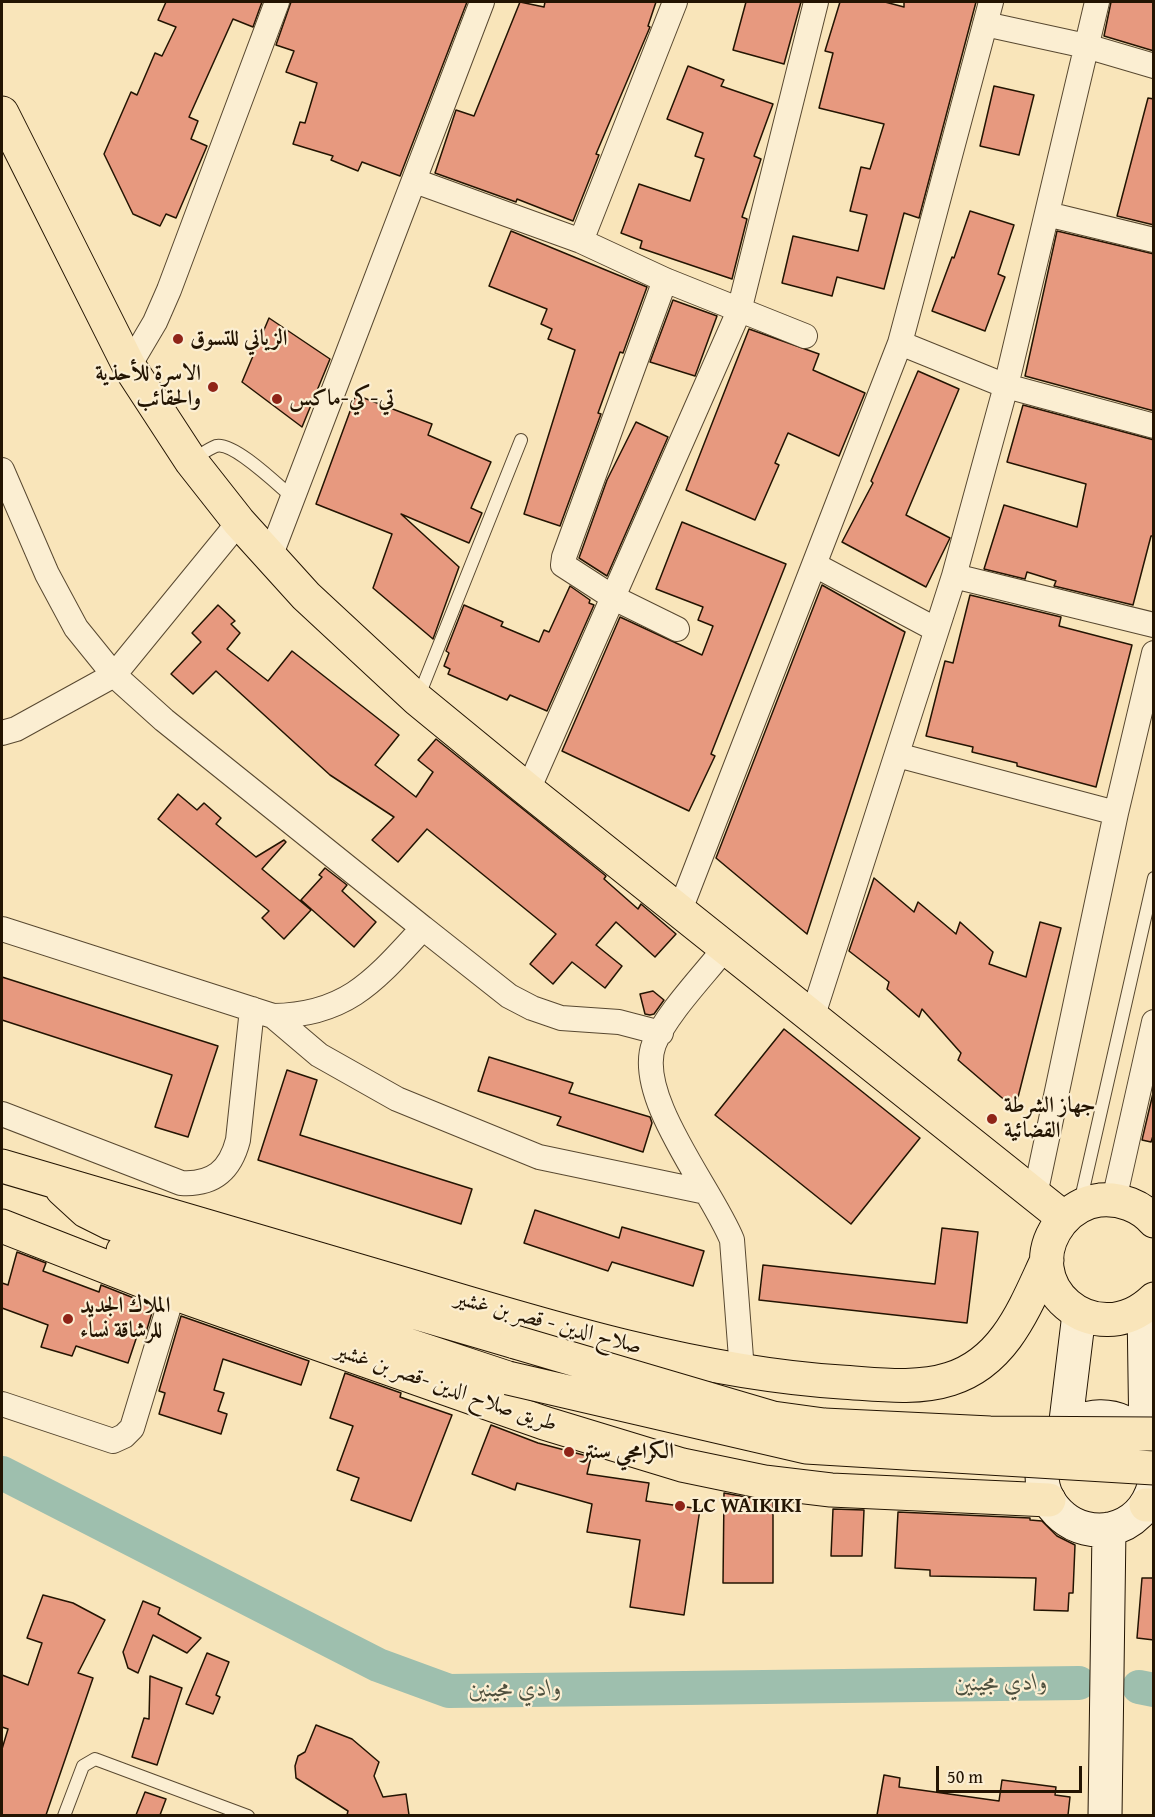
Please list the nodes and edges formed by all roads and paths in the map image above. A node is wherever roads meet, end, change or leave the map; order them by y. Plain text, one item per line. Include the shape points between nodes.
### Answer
1 (277, 2) edge
2 (482, 2) edge
3 (675, 2) edge
4 (816, 2) edge
5 (1096, 2) edge
6 (988, 13) edge
7 (1086, 46) junction
8 (1154, 66) edge
9 (2, 114) edge
10 (416, 181) junction
11 (1047, 214) junction
12 (1154, 240) edge
13 (581, 241) junction
14 (665, 280) junction
15 (739, 311) junction
16 (805, 336) dead end
17 (900, 343) junction
18 (129, 366) junction
19 (1006, 386) junction
20 (1154, 426) edge
21 (520, 440) dead end
22 (191, 461) junction
23 (2, 470) edge
24 (292, 497) junction
25 (239, 522) junction
26 (270, 557) junction
27 (815, 565) junction
28 (954, 576) junction
29 (614, 598) junction
30 (1154, 625) edge
31 (677, 629) dead end
32 (935, 629) junction
33 (1154, 653) edge
34 (114, 675) junction
35 (417, 699) junction
36 (2, 733) edge
37 (897, 755) junction
38 (528, 790) junction
39 (1116, 813) junction
40 (1154, 878) edge
41 (680, 910) junction
42 (423, 928) junction
43 (2, 929) edge
44 (725, 948) junction
45 (263, 1012) junction
46 (813, 1015) junction
47 (1154, 1022) edge
48 (661, 1033) junction
49 (2, 1114) edge
50 (2, 1166) edge
51 (58, 1182) junction
52 (706, 1192) junction
53 (1035, 1195) junction
54 (1114, 1200) junction
55 (1072, 1213) junction
56 (1154, 1221) edge
57 (2, 1226) edge
58 (40, 1239) junction
59 (1047, 1260) junction
60 (173, 1293) junction
61 (1149, 1303) edge
62 (1079, 1314) junction
63 (742, 1371) junction
64 (2, 1404) edge
65 (1065, 1429) junction
66 (1152, 1451) edge
67 (1151, 1498) edge
68 (1049, 1500) junction
69 (1109, 1529) junction
70 (64, 1815) edge
71 (248, 1815) edge
72 (1105, 1815) edge

1 - 18 street via 169,290
2 - 10 street
3 - 13 street
4 - 15 street
5 - 7 street
6 - 7 street
6 - 17 street
7 - 8 street
7 - 11 street
9 - 18 main road
10 - 13 street
10 - 24 street
11 - 12 street
11 - 19 street
13 - 14 street
14 - 15 street
14 - 29 street via 564,557 563,565 569,571
15 - 16 street
15 - 29 street
17 - 19 street
17 - 27 street
18 - 22 main road
19 - 20 street
19 - 28 street
21 - 35 lane
22 - 24 lane via 217,446 225,446
22 - 25 main road
23 - 34 street via 61,601 76,628
24 - 26 street
25 - 26 main road
25 - 34 street
26 - 35 main road via 334,624
27 - 32 street
27 - 41 street
28 - 30 street
28 - 32 street
29 - 31 street
29 - 38 street
32 - 37 street
33 - 39 street
34 - 36 street
34 - 42 street via 164,720
35 - 38 main road
37 - 39 street
37 - 46 street
38 - 41 main road
39 - 53 street
40 - 55 lane
41 - 44 main road
42 - 45 street via 373,982 340,1002 300,1015
42 - 48 street via 509,996 532,1008 561,1018 619,1022
43 - 45 street
44 - 46 main road
44 - 48 street
45 - 49 street via 234,1157 224,1171 210,1180 181,1183
45 - 52 street via 319,1055 397,1099 539,1157
46 - 53 main road
47 - 54 street
48 - 52 street via 649,1060 654,1091
50 - 51 main road, صلاح الدين - قصر بن غشير
51 - 63 main road, صلاح الدين - قصر بن غشير via 557,1329
51 - 66 main road, bridge via 75,1203 110,1223 783,1419 824,1425 990,1433
52 - 63 street via 732,1240
53 - 55 main road
54 - 55 main road via 1096,1201
54 - 56 main road via 1139,1208
55 - 59 main road, صلاح الدين - قصر بن غشير via 1050,1242
57 - 58 main road, طريق صلاح الدين -قصر بن غشير
58 - 60 main road, طريق صلاح الدين -قصر بن غشير
58 - 66 main road, bridge via 63,1235 87,1239 508,1378 806,1447
59 - 62 main road via 1048,1273 1059,1296
59 - 63 main road, صلاح الدين - قصر بن غشير via 1007,1338 972,1370 949,1380 889,1384 808,1380
60 - 64 street via 132,1428 124,1436 113,1441
60 - 68 main road, طريق صلاح الدين -قصر بن غشير via 544,1423 682,1465 764,1482 831,1490
61 - 62 main road via 1124,1318 1112,1320
61 - 66 main road
62 - 65 main road
65 - 66 main road via 1088,1418 1115,1419 1138,1432
65 - 68 main road via 1048,1449 1044,1462 1044,1488
67 - 69 main road via 1130,1521
68 - 69 main road via 1068,1521 1081,1527
69 - 72 main road
70 - 71 lane via 83,1766 95,1759

